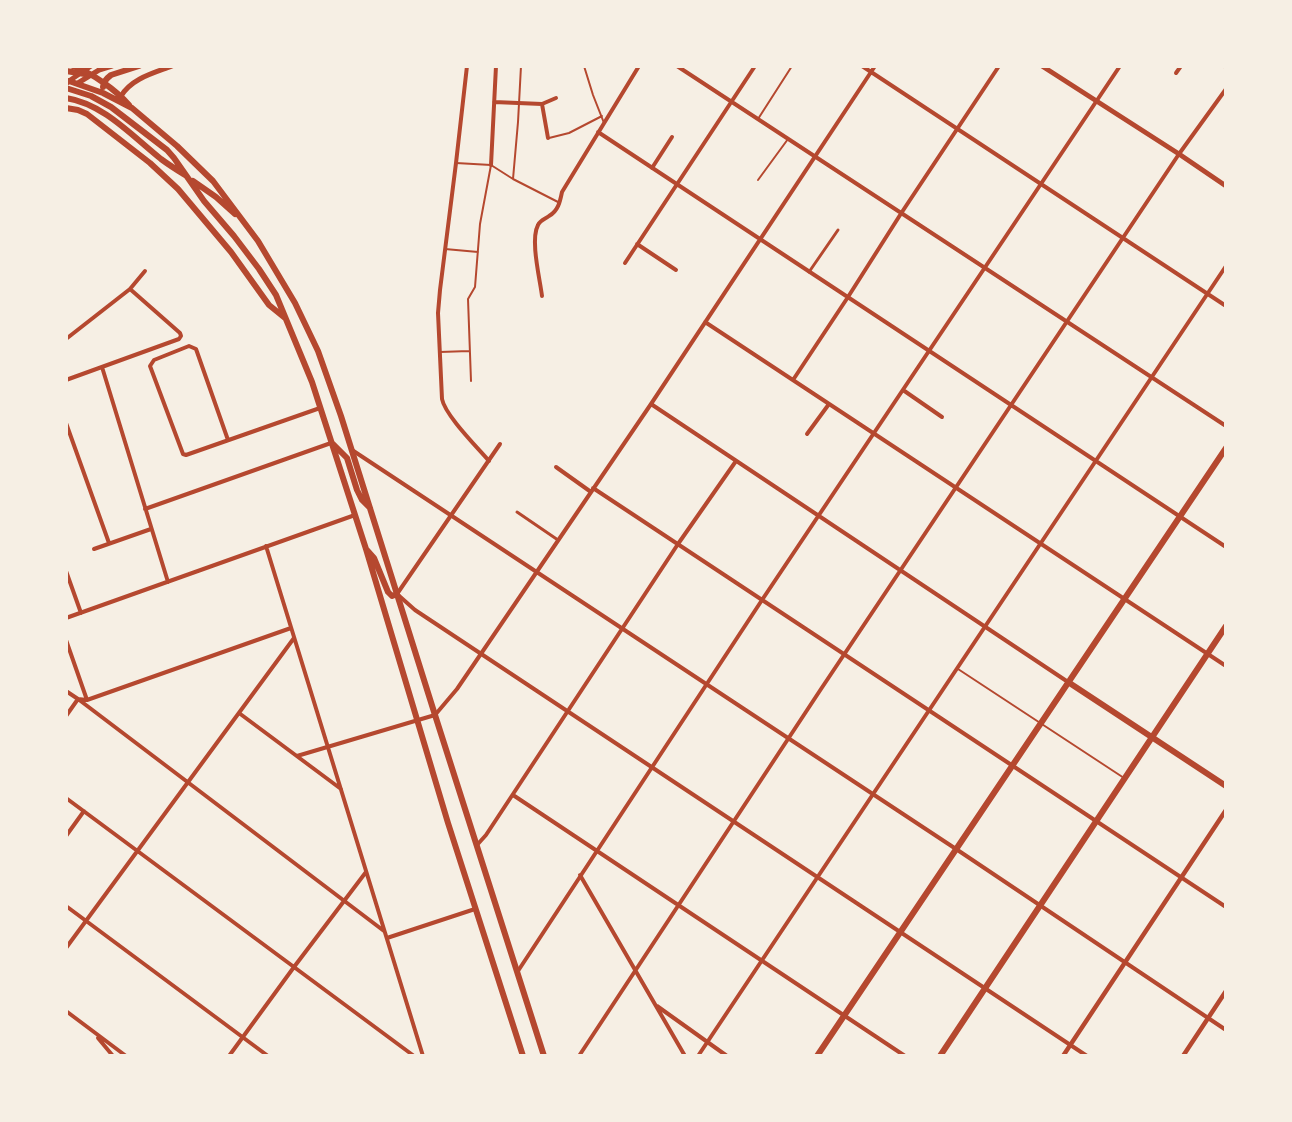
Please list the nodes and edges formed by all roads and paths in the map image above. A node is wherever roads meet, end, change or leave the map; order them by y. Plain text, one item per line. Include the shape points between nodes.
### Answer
1 (73, 66) edge
2 (91, 66) edge
3 (112, 66) edge
4 (139, 66) edge
5 (172, 66) edge
6 (466, 66) edge
7 (496, 66) edge
8 (521, 66) edge
9 (584, 66) edge
10 (639, 66) edge
11 (677, 66) edge
12 (755, 66) edge
13 (792, 66) edge
14 (861, 66) edge
15 (875, 66) edge
16 (999, 66) edge
17 (1042, 66) edge
18 (1120, 66) edge
19 (1181, 66) edge
20 (66, 71) edge
21 (81, 72) junction
22 (871, 72) junction
23 (1176, 73) dead end
24 (91, 75) junction
25 (78, 83) junction
26 (103, 84) junction
27 (67, 85) edge
28 (1226, 89) edge
29 (103, 93) junction
30 (121, 96) junction
31 (66, 98) edge
32 (556, 98) dead end
33 (102, 101) junction
34 (1096, 101) junction
35 (494, 102) junction
36 (519, 102) junction
37 (732, 102) junction
38 (542, 104) junction
39 (66, 108) edge
40 (132, 108) junction
41 (602, 116) junction
42 (758, 119) junction
43 (604, 123) junction
44 (957, 129) junction
45 (598, 132) junction
46 (672, 137) dead end
47 (138, 138) junction
48 (548, 138) joint
49 (789, 139) junction
50 (124, 142) junction
51 (1179, 154) junction
52 (815, 156) junction
53 (456, 163) junction
54 (491, 165) junction
55 (652, 168) junction
56 (189, 178) junction
57 (513, 179) junction
58 (758, 180) dead end
59 (677, 184) junction
60 (1041, 184) junction
61 (1226, 186) edge
62 (559, 202) junction
63 (902, 212) junction
64 (240, 219) junction
65 (838, 230) dead end
66 (1123, 238) junction
67 (760, 239) junction
68 (637, 244) junction
69 (445, 249) junction
70 (478, 252) junction
71 (625, 263) dead end
72 (1226, 266) edge
73 (985, 267) junction
74 (676, 270) dead end
75 (145, 271) dead end
76 (809, 272) junction
77 (130, 289) junction
78 (1207, 293) junction
79 (542, 296) dead end
80 (848, 297) junction
81 (1226, 306) edge
82 (286, 319) junction
83 (1067, 321) junction
84 (705, 322) junction
85 (66, 339) edge
86 (469, 351) junction
87 (929, 351) junction
88 (440, 352) junction
89 (102, 367) junction
90 (1151, 376) junction
91 (66, 380) edge
92 (793, 380) junction
93 (471, 381) dead end
94 (903, 390) junction
95 (651, 404) junction
96 (829, 404) junction
97 (1011, 405) junction
98 (320, 408) junction
99 (942, 417) dead end
100 (66, 423) edge
101 (1226, 426) edge
102 (874, 433) junction
103 (807, 434) dead end
104 (228, 440) junction
105 (332, 442) junction
106 (500, 444) dead end
107 (1226, 448) edge
108 (352, 450) junction
109 (489, 461) junction
110 (736, 461) junction
111 (1095, 461) junction
112 (556, 467) dead end
113 (956, 488) junction
114 (592, 490) junction
115 (370, 508) junction
116 (145, 509) junction
117 (517, 512) dead end
118 (355, 515) junction
119 (451, 515) junction
120 (819, 516) junction
121 (1180, 517) junction
122 (151, 529) junction
123 (558, 540) junction
124 (109, 543) junction
125 (1040, 543) junction
126 (678, 544) junction
127 (266, 546) junction
128 (1226, 547) edge
129 (94, 549) dead end
130 (366, 549) junction
131 (66, 571) edge
132 (901, 571) junction
133 (537, 572) junction
134 (168, 582) junction
135 (397, 594) junction
136 (1125, 598) junction
137 (762, 600) junction
138 (81, 613) junction
139 (66, 618) edge
140 (1226, 626) edge
141 (984, 627) junction
142 (291, 628) junction
143 (623, 628) junction
144 (295, 638) junction
145 (66, 640) edge
146 (481, 653) junction
147 (1207, 653) junction
148 (845, 654) junction
149 (1226, 666) edge
150 (957, 668) junction
151 (1068, 682) junction
152 (707, 684) junction
153 (66, 692) edge
154 (78, 699) junction
155 (87, 700) junction
156 (929, 710) junction
157 (568, 711) junction
158 (239, 713) junction
159 (435, 715) junction
160 (66, 716) edge
161 (417, 721) junction
162 (1041, 723) junction
163 (1152, 737) junction
164 (789, 738) junction
165 (328, 748) junction
166 (297, 756) junction
167 (1012, 765) junction
168 (652, 767) junction
169 (1124, 778) junction
170 (188, 782) junction
171 (1226, 786) edge
172 (341, 789) junction
173 (873, 794) junction
174 (513, 795) junction
175 (66, 798) edge
176 (1226, 810) edge
177 (84, 811) junction
178 (733, 821) junction
179 (1096, 821) junction
180 (66, 836) edge
181 (477, 846) junction
182 (956, 849) junction
183 (137, 851) junction
184 (596, 851) junction
185 (367, 872) junction
186 (580, 875) junction
187 (817, 877) junction
188 (1181, 877) junction
189 (344, 900) junction
190 (678, 905) junction
191 (1040, 905) junction
192 (66, 906) edge
193 (1226, 907) edge
194 (476, 909) junction
195 (86, 921) junction
196 (385, 932) junction
197 (900, 932) junction
198 (387, 938) junction
199 (66, 948) edge
200 (762, 961) junction
201 (1125, 962) junction
202 (294, 967) junction
203 (635, 970) junction
204 (517, 972) junction
205 (985, 988) junction
206 (1226, 992) edge
207 (655, 1005) junction
208 (66, 1011) edge
209 (844, 1016) junction
210 (1208, 1018) junction
211 (1226, 1030) edge
212 (93, 1033) junction
213 (242, 1037) junction
214 (707, 1043) junction
215 (1070, 1045) junction
216 (113, 1056) edge
217 (126, 1056) edge
218 (228, 1056) edge
219 (268, 1056) edge
220 (414, 1056) edge
221 (423, 1056) edge
222 (523, 1056) edge
223 (544, 1056) edge
224 (579, 1056) edge
225 (685, 1056) edge
226 (698, 1056) edge
227 (727, 1056) edge
228 (817, 1056) edge
229 (905, 1056) edge
230 (940, 1056) edge
231 (1063, 1056) edge
232 (1087, 1056) edge
233 (1183, 1056) edge

1 - 21 main road
2 - 21 main road
3 - 24 main road
4 - 26 main road via 111,75
5 - 30 main road via 136,81
6 - 53 street
7 - 35 street
8 - 36 lane
9 - 41 lane
10 - 43 street
11 - 37 street
12 - 37 street
13 - 42 lane
14 - 22 street
15 - 22 street
16 - 44 street
17 - 34 main road
18 - 34 street
19 - 23 street
20 - 21 main road
21 - 24 main road
21 - 27 main road
22 - 44 street
22 - 52 street
24 - 25 main road
24 - 26 main road
25 - 27 main road
25 - 29 main road
26 - 29 main road
26 - 30 main road
27 - 33 main road
28 - 51 street
29 - 33 main road
29 - 40 main road
30 - 40 main road
31 - 47 main road via 95,108
32 - 38 street
33 - 56 main road via 167,150
34 - 51 main road
34 - 60 street
35 - 36 street
35 - 54 street
36 - 38 street
36 - 57 lane
37 - 42 street
37 - 59 street
38 - 48 street
39 - 50 main road via 87,114
40 - 64 main road via 194,161
41 - 43 lane
41 - 48 lane via 569,133
42 - 49 street
43 - 45 street
44 - 60 street
44 - 63 street
45 - 55 street
45 - 62 street via 561,192
46 - 55 street
47 - 50 main road
47 - 56 main road
49 - 52 street
49 - 58 lane
50 - 82 main road via 178,189 269,305
51 - 61 main road
51 - 66 street
52 - 63 street
52 - 67 street
53 - 54 lane
53 - 69 street
54 - 57 lane
54 - 70 lane
55 - 59 street
56 - 64 main road
56 - 82 main road via 259,269
57 - 62 lane
59 - 67 street
59 - 68 street
60 - 66 street
60 - 73 street
62 - 79 street via 552,215 537,226 535,242
63 - 73 street
63 - 80 street
64 - 108 main road via 278,273 307,327 328,375
65 - 76 street
66 - 78 street
66 - 83 street
67 - 76 street
67 - 84 street
68 - 71 street
68 - 74 street
69 - 70 lane
69 - 88 street via 438,313
70 - 86 lane via 475,288 468,298
72 - 78 street
73 - 83 street
73 - 87 street
75 - 77 street
76 - 80 street
77 - 85 street
77 - 89 street via 181,336
78 - 81 street
78 - 90 street
80 - 87 street
80 - 92 street
82 - 98 main road
83 - 90 street
83 - 97 street
84 - 92 street
84 - 95 street
86 - 88 lane
86 - 93 lane
87 - 94 street
87 - 97 street
88 - 109 street via 443,406
89 - 91 street
89 - 116 street
90 - 101 street
90 - 111 street
92 - 96 street
94 - 99 street
94 - 102 street
95 - 110 street
95 - 114 street
96 - 102 street
96 - 103 street
97 - 111 street
97 - 113 street
98 - 104 street
98 - 105 main road
100 - 124 street
102 - 113 street
102 - 120 street
104 - 104 street via 193,346 151,362 183,454
105 - 115 main road via 347,458 362,501
105 - 116 street
105 - 118 main road
106 - 109 street
107 - 121 main road
108 - 115 main road
108 - 119 street
109 - 119 street
110 - 120 street
110 - 126 street
111 - 121 street
111 - 125 street
112 - 114 street
113 - 125 street
113 - 132 street
114 - 123 street
114 - 126 street
115 - 135 main road
116 - 122 street
117 - 123 street
118 - 127 street
118 - 130 main road
119 - 133 street
119 - 135 street
120 - 132 street
120 - 137 street
121 - 128 street
121 - 136 main road
122 - 124 street
122 - 134 street
123 - 133 street
124 - 129 street
125 - 136 street
125 - 141 street
126 - 137 street
126 - 143 street
127 - 134 street
127 - 142 street
130 - 135 main road via 375,558 388,592 392,596
130 - 161 main road
131 - 138 street
132 - 141 street
132 - 148 street
133 - 143 street
133 - 146 street
134 - 138 street
135 - 146 street
135 - 159 main road
136 - 147 street
136 - 151 main road
137 - 148 street
137 - 152 street
138 - 139 street
140 - 147 main road
141 - 150 street
141 - 151 street
142 - 144 street
142 - 155 street
143 - 152 street
143 - 157 street
144 - 158 street
144 - 165 street
145 - 155 street
146 - 157 street
146 - 159 street
147 - 149 street
147 - 163 main road
148 - 156 street
148 - 164 street
150 - 156 street
150 - 162 lane
151 - 162 main road
151 - 163 main road
152 - 164 street
152 - 168 street
153 - 154 street
154 - 155 street
154 - 160 street
154 - 170 street
156 - 167 street
156 - 173 street
157 - 168 street
157 - 174 street
158 - 166 street
158 - 170 street
159 - 161 street
159 - 181 main road
161 - 165 street
161 - 194 main road
162 - 167 main road
162 - 169 lane
163 - 169 main road
163 - 171 main road
164 - 173 street
164 - 178 street
165 - 166 street
165 - 172 street
166 - 172 street
167 - 179 street
167 - 182 main road
168 - 178 street
168 - 184 street
169 - 179 main road
170 - 183 street
170 - 189 street
172 - 185 street
173 - 182 street
173 - 187 street
174 - 181 street
174 - 184 street
175 - 177 street
176 - 188 street
177 - 180 street
177 - 183 street
178 - 187 street
178 - 190 street
179 - 188 street
179 - 191 main road
181 - 204 main road
182 - 191 street
182 - 197 main road
183 - 195 street
183 - 202 street
184 - 186 street
184 - 190 street
185 - 189 street
185 - 196 street
186 - 203 street
186 - 204 street
187 - 197 street
187 - 200 street
188 - 193 street
188 - 201 street
189 - 196 street
189 - 202 street
190 - 200 street
190 - 203 street
191 - 201 street
191 - 205 main road
192 - 195 street
194 - 198 street
194 - 222 main road
195 - 199 street
195 - 213 street
196 - 198 street
197 - 205 street
197 - 209 main road
198 - 221 street
200 - 209 street
200 - 214 street
201 - 210 street
201 - 215 street
202 - 213 street
202 - 220 street
203 - 207 street
203 - 224 street
204 - 223 main road
205 - 215 street
205 - 230 main road
206 - 210 street
207 - 214 street
207 - 225 street
208 - 212 street
209 - 228 main road
209 - 229 street
210 - 211 street
210 - 233 street
212 - 216 street
212 - 217 street
213 - 218 street
213 - 219 street
214 - 226 street
214 - 227 street
215 - 231 street
215 - 232 street

